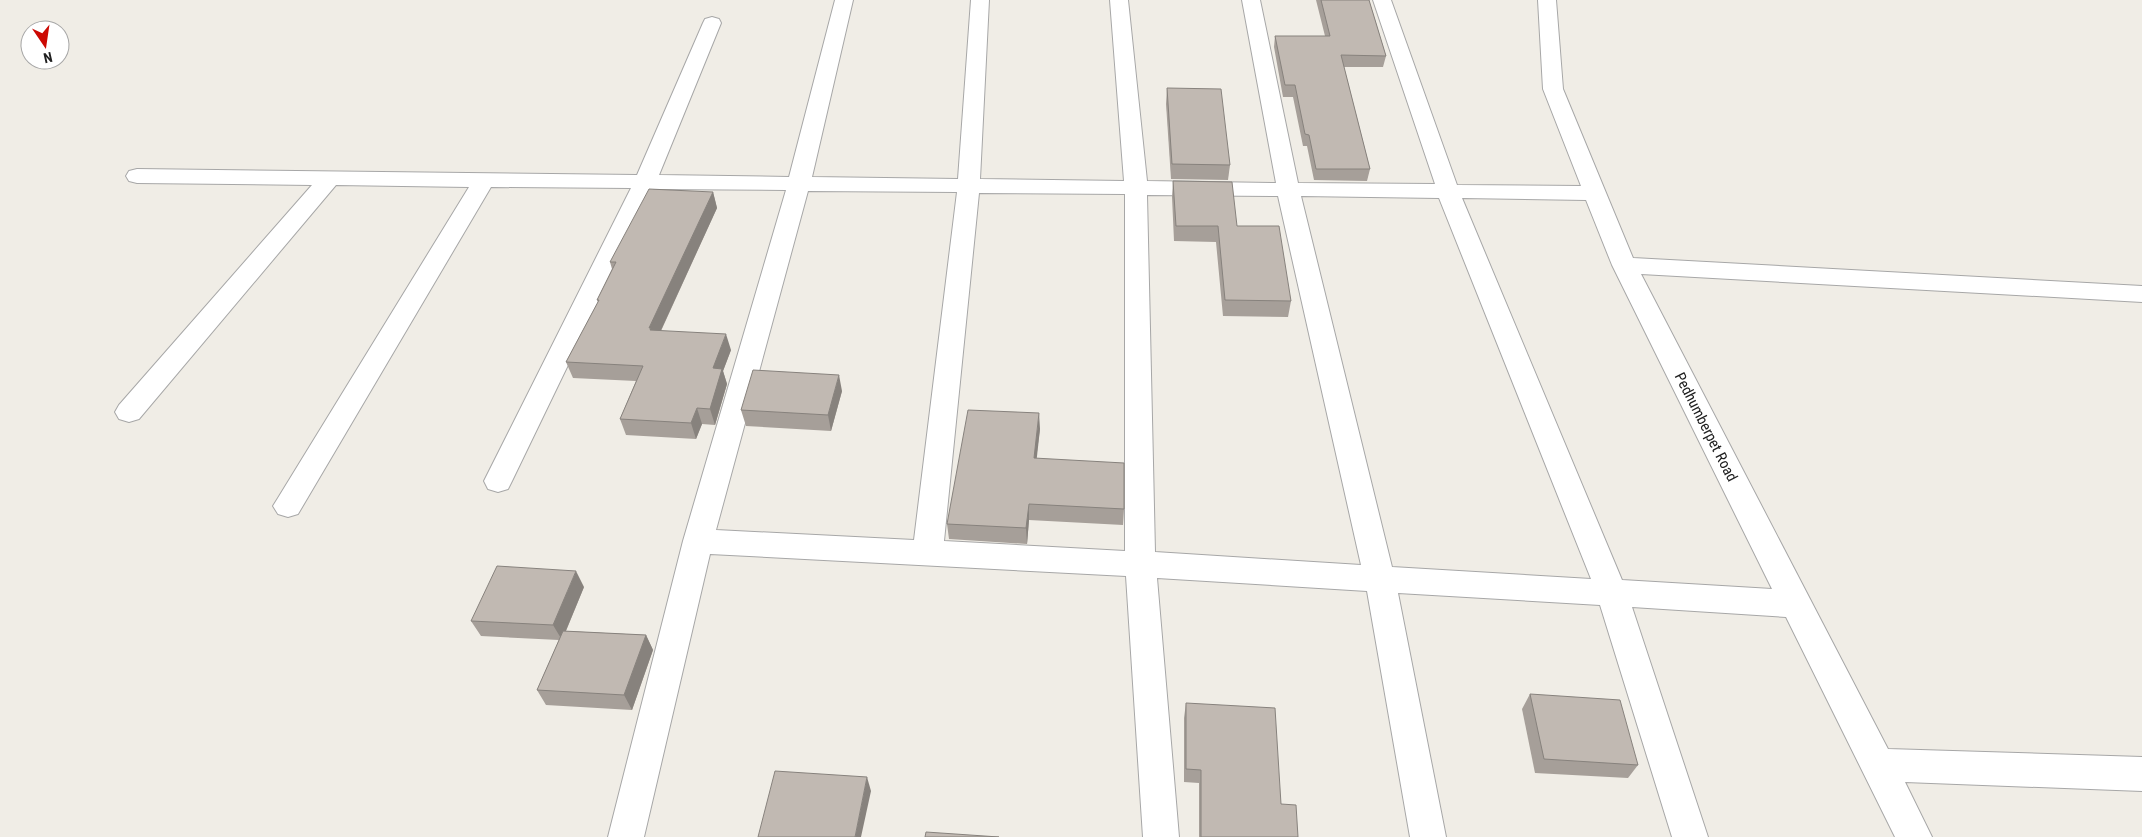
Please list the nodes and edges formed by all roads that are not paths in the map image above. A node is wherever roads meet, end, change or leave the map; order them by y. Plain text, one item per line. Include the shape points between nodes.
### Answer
1 (844, 0) edge
2 (980, 0) edge
3 (1119, 0) edge
4 (1251, 0) edge
5 (1382, 0) edge
6 (1547, 0) edge
7 (712, 23) dead end
8 (137, 176) dead end
9 (330, 178) junction
10 (484, 180) junction
11 (646, 181) junction
12 (799, 183) junction
13 (969, 185) junction
14 (1136, 187) junction
15 (1288, 189) junction
16 (1448, 191) junction
17 (1594, 193) junction
18 (1624, 264) junction
19 (2142, 294) edge
20 (130, 412) dead end
21 (498, 481) dead end
22 (288, 506) dead end
23 (698, 542) junction
24 (928, 552) junction
25 (1140, 564) junction
26 (1380, 579) junction
27 (1612, 594) junction
28 (1795, 604) junction
29 (1877, 765) junction
30 (2142, 774) edge
31 (626, 837) edge
32 (1161, 837) edge
33 (1428, 837) edge
34 (1690, 837) edge
35 (1914, 837) edge

1 - 12 street
2 - 13 street
3 - 14 street
4 - 15 street
5 - 16 street
6 - 17 street, Pedhumberpet Road via 1553,89
7 - 11 street
8 - 9 street
9 - 10 street
9 - 20 street
10 - 11 street
10 - 22 street
11 - 12 street
11 - 21 street
12 - 13 street
12 - 23 street
13 - 14 street
13 - 24 street
14 - 15 street
14 - 25 street
15 - 16 street
15 - 26 street
16 - 17 street
16 - 27 street
17 - 18 street, Pedhumberpet Road
18 - 19 street
18 - 28 street, Pedhumberpet Road
23 - 24 street
23 - 31 street
24 - 25 street
25 - 26 street
25 - 32 street
26 - 27 street
26 - 33 street
27 - 28 street
27 - 34 street
28 - 29 street, Pedhumberpet Road
29 - 30 street
29 - 35 street, Pedhumberpet Road

